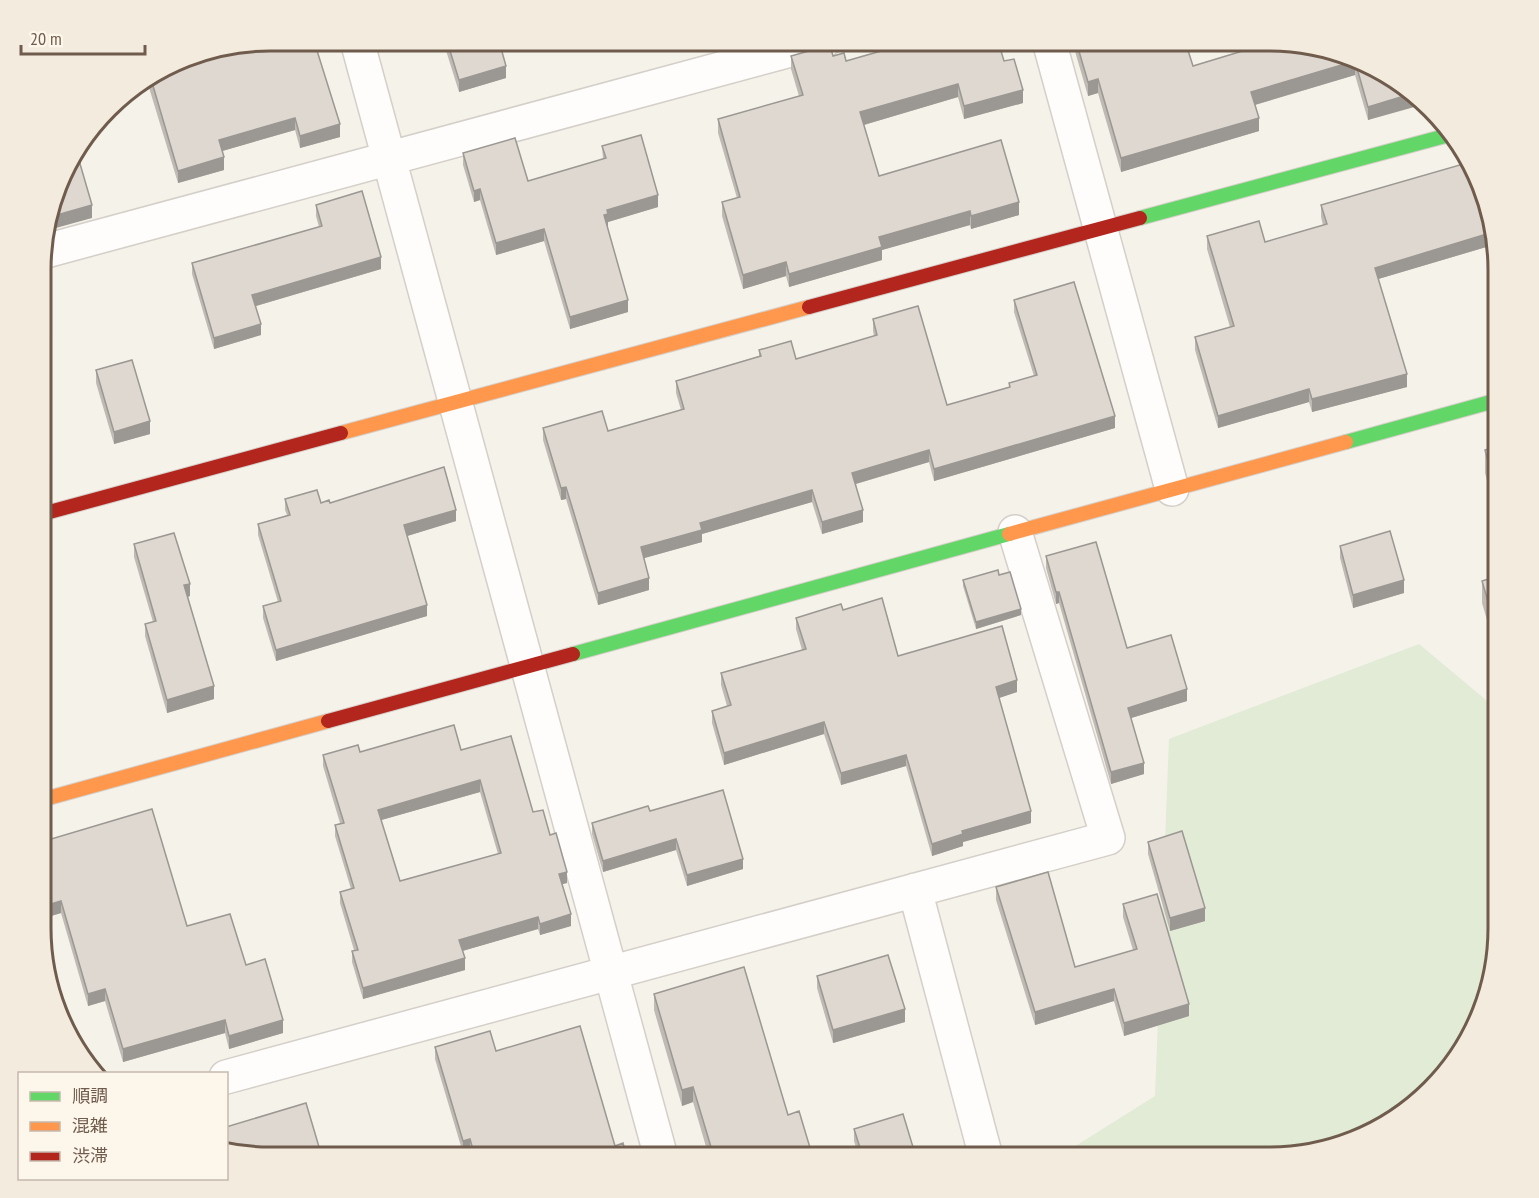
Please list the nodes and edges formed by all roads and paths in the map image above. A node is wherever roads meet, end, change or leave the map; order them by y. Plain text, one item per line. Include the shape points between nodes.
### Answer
1 (360, 51) edge
2 (787, 51) edge
3 (1052, 51) edge
4 (1443, 137) edge
5 (389, 159) junction
6 (1101, 229) junction
7 (52, 249) edge
8 (456, 402) junction
9 (1488, 403) edge
10 (1172, 489) junction
11 (51, 512) edge
12 (1015, 532) junction
13 (527, 667) junction
14 (51, 797) edge
15 (915, 890) junction
16 (611, 973) junction
17 (228, 1076) edge
18 (658, 1147) edge
19 (983, 1147) edge

1 - 5 street
2 - 5 street
3 - 6 street
4 - 6 street
5 - 7 street
5 - 8 street
6 - 8 street
6 - 10 street
8 - 11 street
8 - 13 street
9 - 10 street
10 - 12 street
12 - 13 street
12 - 15 street via 1108,838
13 - 14 street
13 - 16 street
15 - 16 street
15 - 19 street
16 - 17 street
16 - 18 street

